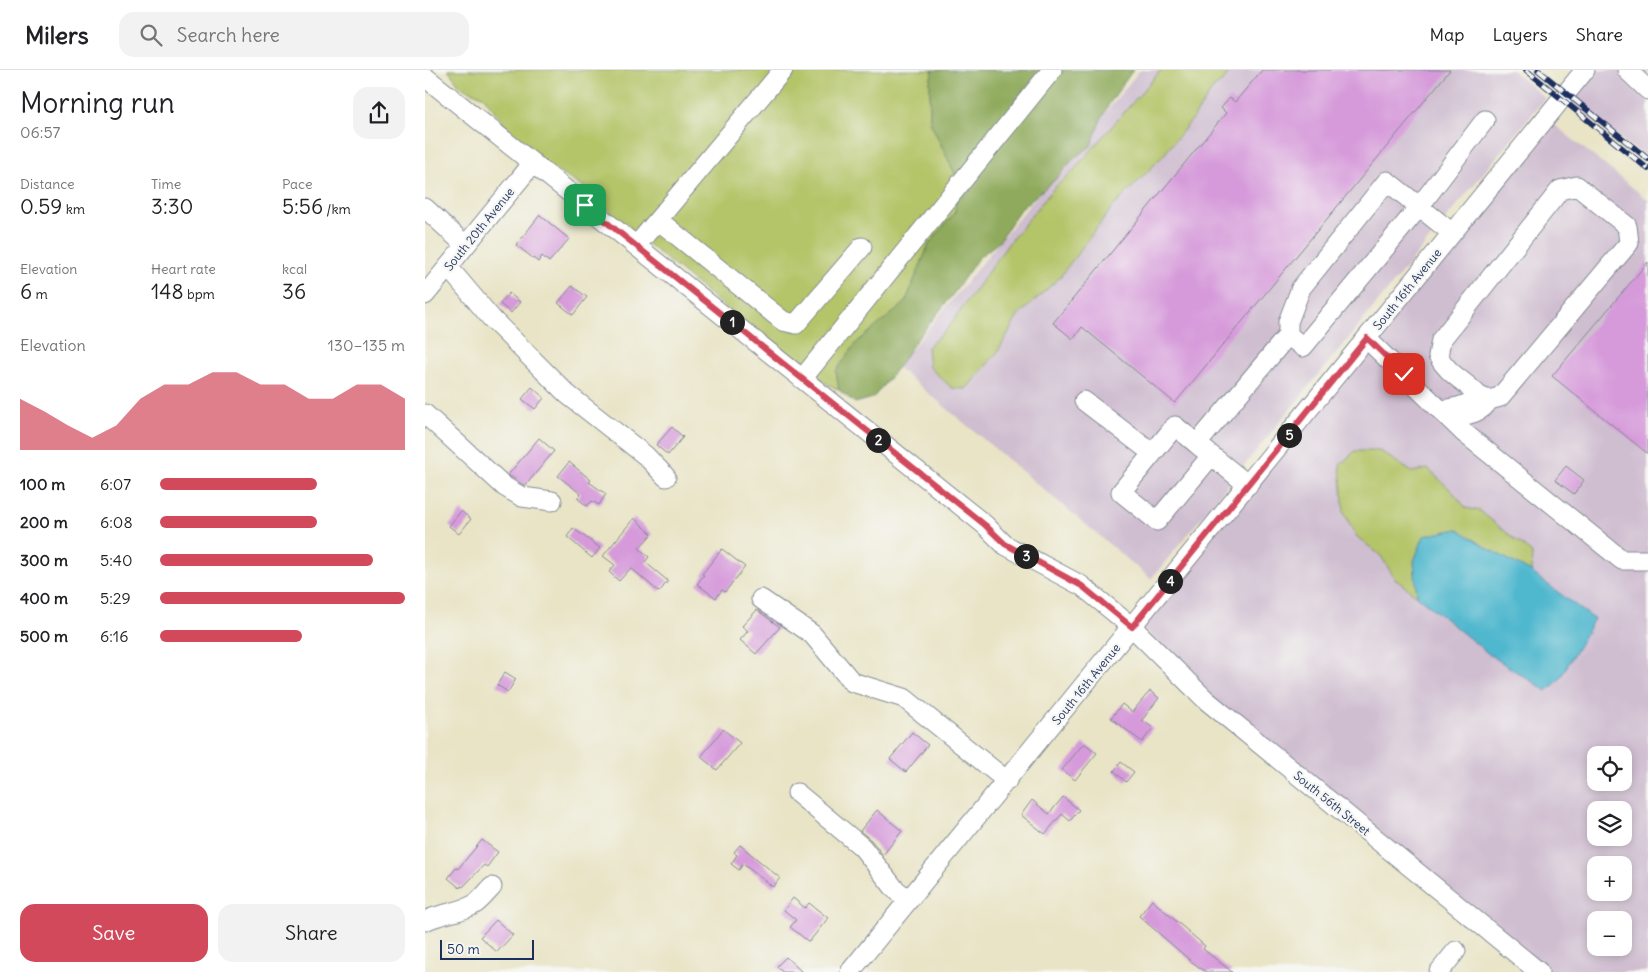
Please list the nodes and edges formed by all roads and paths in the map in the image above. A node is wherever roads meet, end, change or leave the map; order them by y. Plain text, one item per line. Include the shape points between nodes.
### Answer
1 (783, 70) edge
2 (1052, 70) edge
3 (1585, 70) edge
4 (1627, 70) edge
5 (425, 77) edge
6 (1648, 90) edge
7 (1485, 120) dead end
8 (533, 164) junction
9 (1419, 207) junction
10 (425, 208) edge
11 (658, 220) junction
12 (1452, 234) junction
13 (465, 245) junction
14 (636, 246) junction
15 (862, 247) dead end
16 (448, 267) junction
17 (425, 295) edge
18 (1288, 335) junction
19 (1367, 338) junction
20 (802, 379) junction
21 (1484, 398) junction
22 (1084, 401) dead end
23 (425, 414) edge
24 (1445, 415) junction
25 (1204, 450) junction
26 (1152, 453) junction
27 (666, 477) dead end
28 (1248, 485) junction
29 (552, 501) dead end
30 (1648, 560) edge
31 (761, 599) dead end
32 (1132, 627) junction
33 (1007, 780) junction
34 (797, 793) dead end
35 (492, 887) dead end
36 (909, 900) junction
37 (425, 921) edge
38 (1456, 951) dead end
39 (850, 972) edge
40 (1439, 972) edge
41 (1539, 972) edge

1 - 11 street
2 - 20 street
3 - 12 street, South 16th Avenue
4 - 6 street
5 - 8 street, South 56th Street
7 - 9 street
8 - 13 street, South 20th Avenue
8 - 14 street, South 56th Street
9 - 12 street
9 - 18 street via 1303,347
9 - 18 street via 1387,181 1301,288 1287,322
10 - 13 street
11 - 14 street
11 - 15 street via 783,322 795,324
12 - 19 street, South 16th Avenue
13 - 16 street, South 20th Avenue
14 - 20 street, South 56th Street
16 - 17 street, South 20th Avenue
16 - 27 street via 492,318 567,394 646,456
18 - 25 street
19 - 24 street
19 - 28 street, South 16th Avenue
20 - 32 street, South 56th Street via 1005,544 1082,586
21 - 21 street via 1500,397 1629,243 1627,226 1577,186 1559,190 1441,340 1438,356 1445,369
21 - 24 street via 1484,408 1476,413
22 - 26 street
23 - 29 street via 505,487 522,497
24 - 30 street via 1622,560
25 - 26 street via 1175,426
25 - 26 street via 1157,521 1121,492
25 - 28 street
28 - 32 street, South 16th Avenue
31 - 33 street via 813,634 852,682 903,698
32 - 33 street, South 16th Avenue
32 - 41 street, South 56th Street via 1206,700
33 - 36 street, South 16th Avenue
34 - 36 street via 862,847 895,889
35 - 37 street via 475,904
36 - 39 street, South 16th Avenue
38 - 40 street

